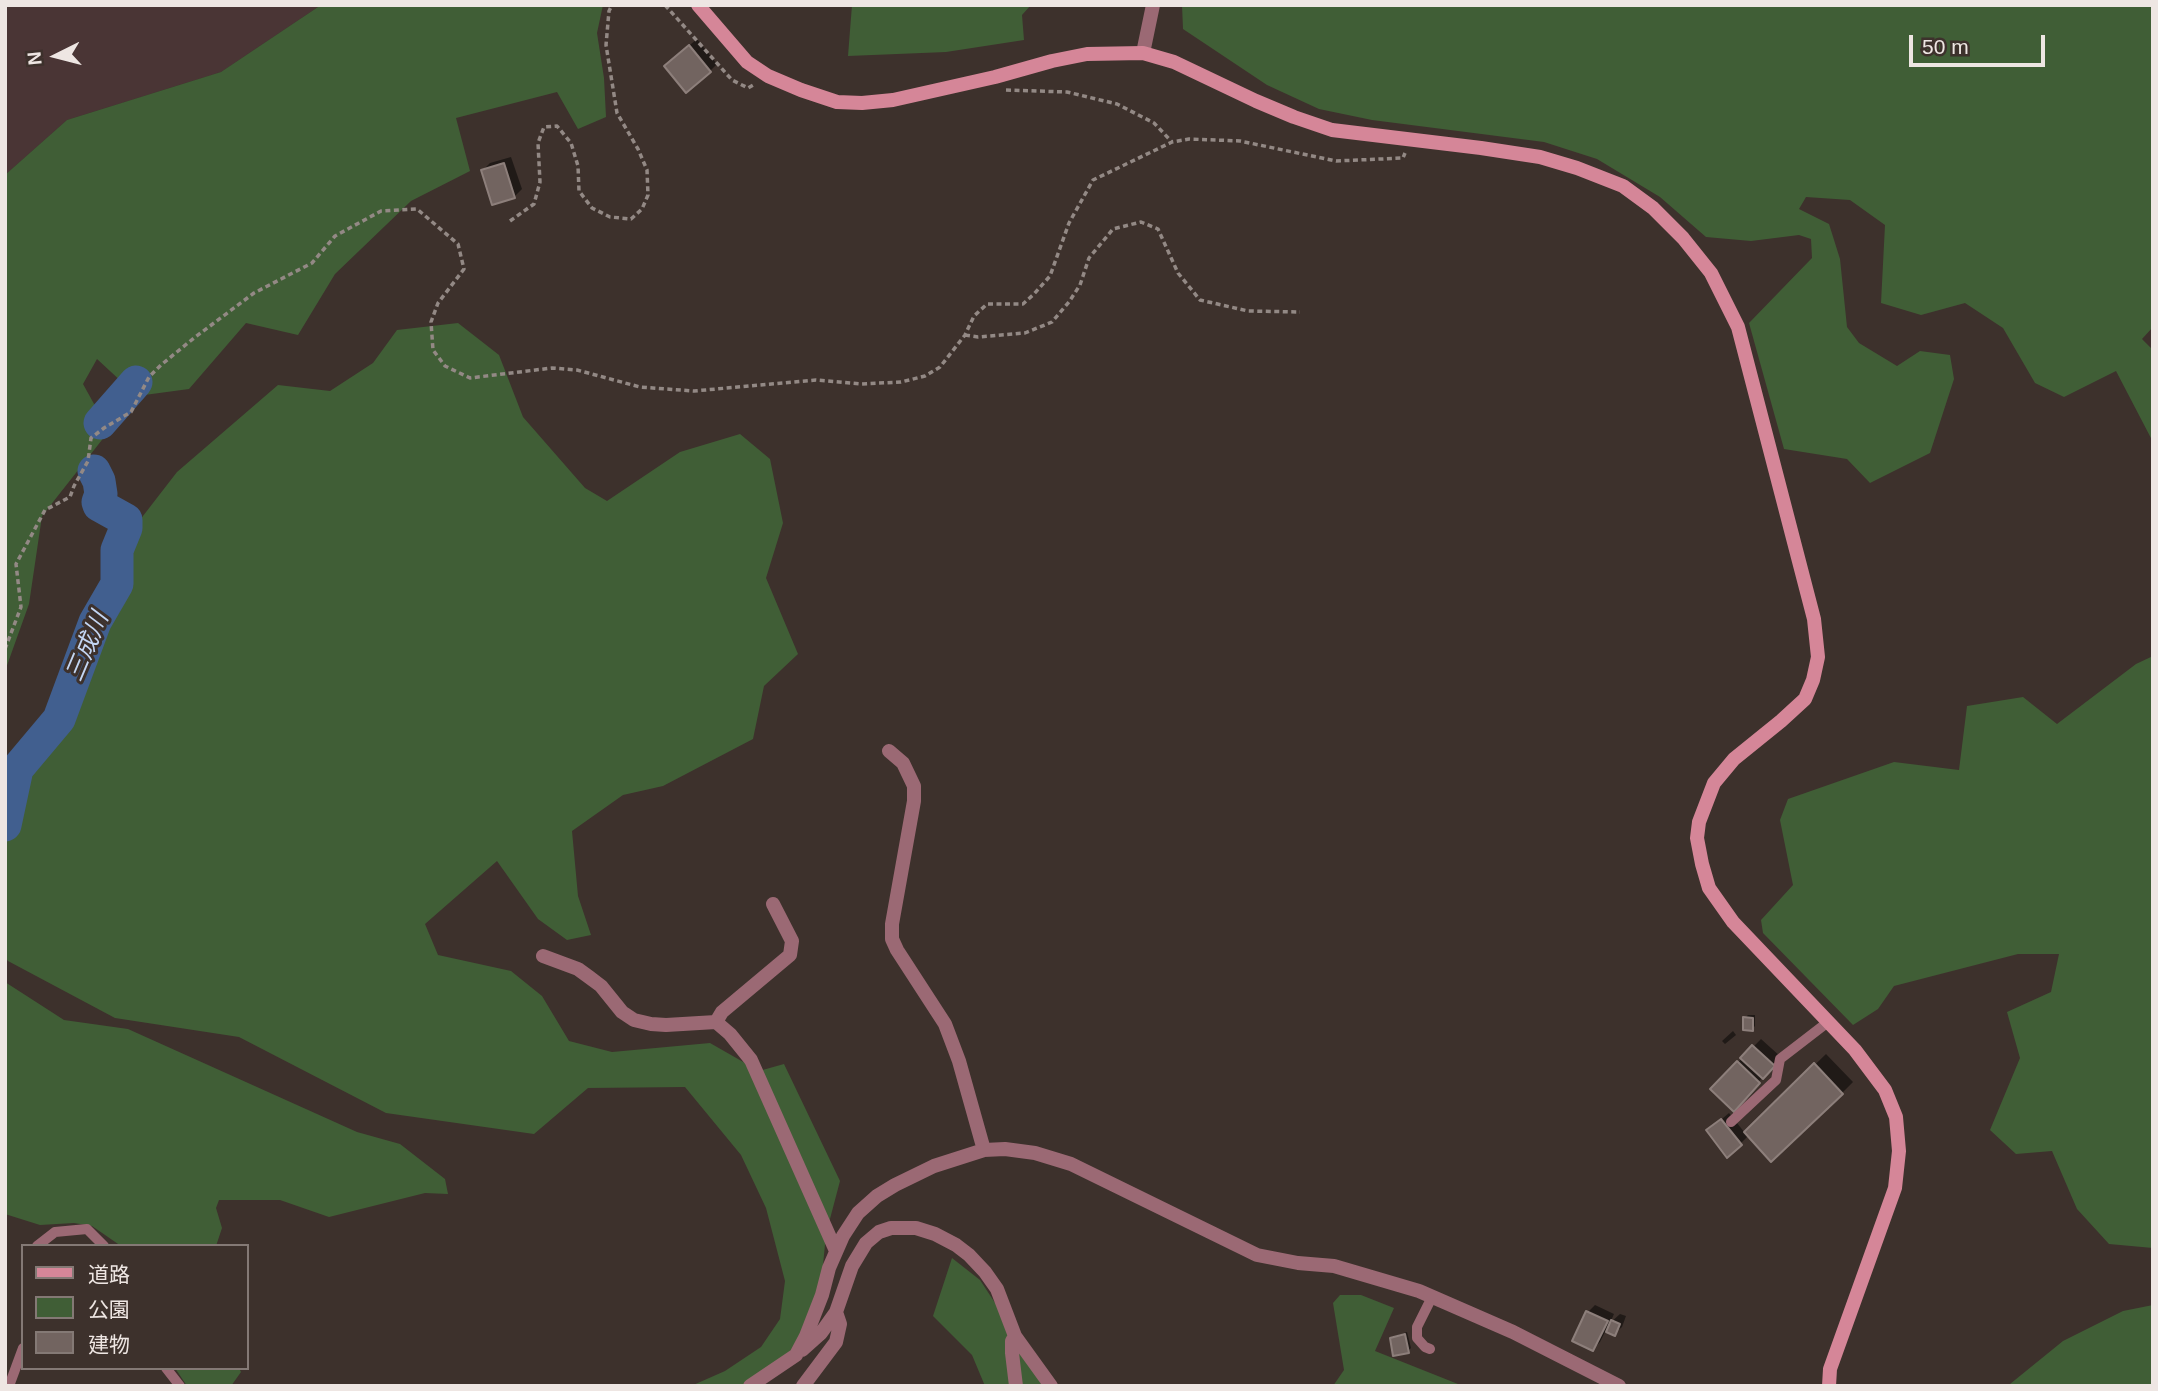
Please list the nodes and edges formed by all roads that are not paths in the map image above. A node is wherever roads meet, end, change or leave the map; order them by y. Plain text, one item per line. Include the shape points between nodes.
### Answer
1 (698, 5) edge
2 (1153, 5) edge
3 (1143, 53) junction
4 (889, 751) dead end
5 (774, 904) dead end
6 (543, 956) dead end
7 (1828, 1021) junction
8 (716, 1022) junction
9 (1731, 1122) dead end
10 (984, 1150) junction
11 (40, 1244) edge
12 (102, 1244) edge
13 (836, 1251) junction
14 (1432, 1297) junction
15 (836, 1312) junction
16 (1015, 1336) junction
17 (1430, 1349) dead end
18 (21, 1353) edge
19 (796, 1355) junction
20 (168, 1370) edge
21 (9, 1386) edge
22 (180, 1386) edge
23 (750, 1386) edge
24 (803, 1386) edge
25 (1016, 1386) edge
26 (1051, 1386) edge
27 (1619, 1386) edge
28 (1829, 1386) edge

1 - 3 street via 747,62 768,76 837,102 893,100 1087,54
2 - 3 street
3 - 7 street via 1332,130 1481,148 1577,168 1623,186 1653,208 1712,274 1738,327 1814,619 1818,657 1805,699 1734,759 1714,783 1699,822 1702,864 1709,888 1727,914
4 - 10 street via 903,763 914,786 892,939 945,1024
5 - 8 street via 792,941 790,956
6 - 8 street via 578,969 634,1020 666,1025
7 - 9 lane via 1780,1059 1776,1080
7 - 28 street via 1885,1090 1896,1117 1899,1151 1895,1188 1830,1369
8 - 13 street via 751,1060
10 - 13 street via 934,1166 877,1196 858,1213
10 - 14 street via 1035,1153 1071,1164 1258,1255 1334,1266
11 - 12 lane via 55,1232 87,1229
13 - 19 street
14 - 17 lane via 1417,1326 1417,1338
14 - 27 street
15 - 16 street via 852,1266 866,1243 891,1228 916,1228 969,1255 997,1289
15 - 19 street
15 - 24 street via 840,1324 836,1342
16 - 25 street
16 - 26 street
18 - 21 lane
19 - 23 street
20 - 22 lane

